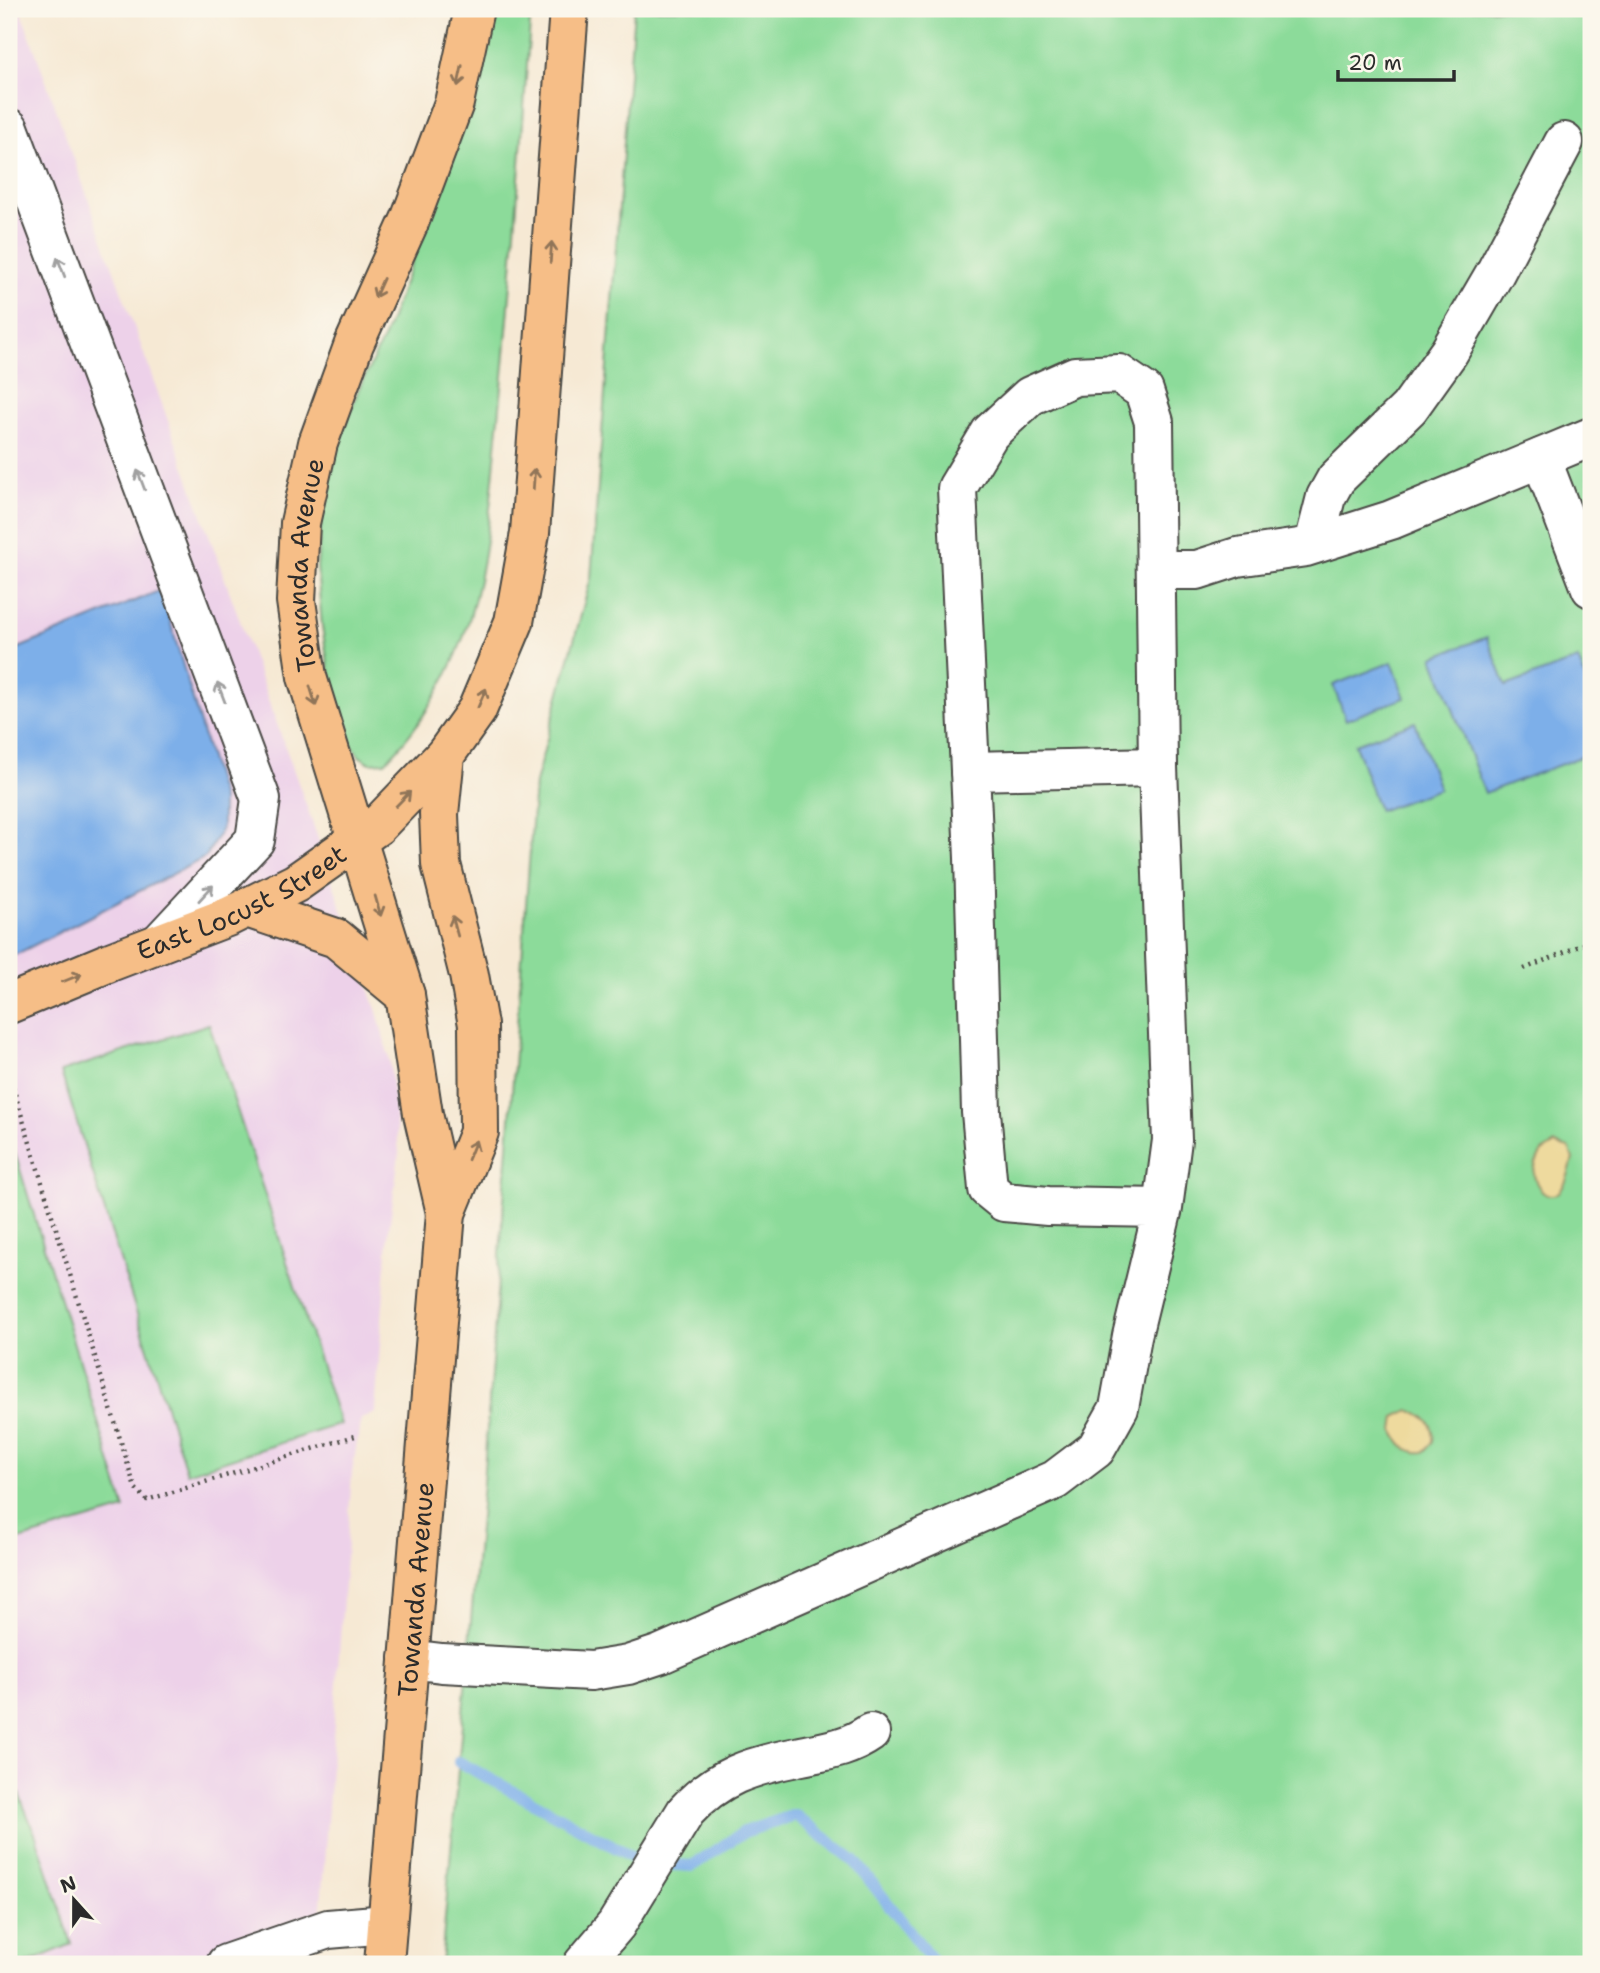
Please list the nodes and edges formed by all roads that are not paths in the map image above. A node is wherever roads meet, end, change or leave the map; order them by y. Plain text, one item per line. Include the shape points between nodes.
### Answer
1 (474, 9) edge
2 (569, 9) edge
3 (9, 128) edge
4 (1564, 142) dead end
5 (1591, 437) edge
6 (1541, 458) junction
7 (1314, 544) junction
8 (1156, 570) junction
9 (1591, 588) edge
10 (444, 755) junction
11 (1158, 766) junction
12 (970, 771) junction
13 (359, 840) junction
14 (247, 908) junction
15 (159, 943) junction
16 (405, 995) junction
17 (9, 1004) edge
18 (1163, 1208) junction
19 (446, 1213) junction
20 (409, 1659) junction
21 (870, 1733) dead end
22 (387, 1924) junction
23 (226, 1964) edge
24 (384, 1964) edge
25 (583, 1964) edge

1 -> 13 main road, Towanda Avenue via 454,103 410,220 345,369 318,443 300,523 296,601 307,677
10 -> 2 main road via 477,710 514,622 530,533
15 -> 3 lane via 255,840 261,799
4 - 7 lane via 1449,352 1409,408 1336,479 1326,497
5 - 6 lane
6 - 7 lane via 1391,520
6 - 9 lane
7 - 8 lane via 1237,557 1197,570
8 - 11 lane
8 - 12 lane via 1154,422 1144,391 1119,374 1075,376 1030,396 990,433 957,488
13 -> 10 main road, East Locust Street via 377,827
19 -> 10 main road, Towanda Avenue via 479,1132 478,1025 441,864
11 - 12 lane
11 - 18 lane via 1172,1140
12 - 18 lane via 981,1112 988,1189 1004,1202
13 - 14 main road, East Locust Street via 296,883
13 -> 16 main road, Towanda Avenue
14 - 15 main road, East Locust Street
14 - 16 main road via 335,938
17 -> 15 main road, East Locust Street
16 - 19 main road, Towanda Avenue via 423,1114
18 - 20 lane via 1119,1408 1096,1449 1055,1480 628,1665 591,1671
19 - 20 main road, Towanda Avenue
20 - 22 main road, Towanda Avenue
21 - 25 lane via 853,1745 743,1770 701,1796 686,1811 616,1925
22 - 23 lane via 328,1929
22 - 24 main road, Towanda Avenue

